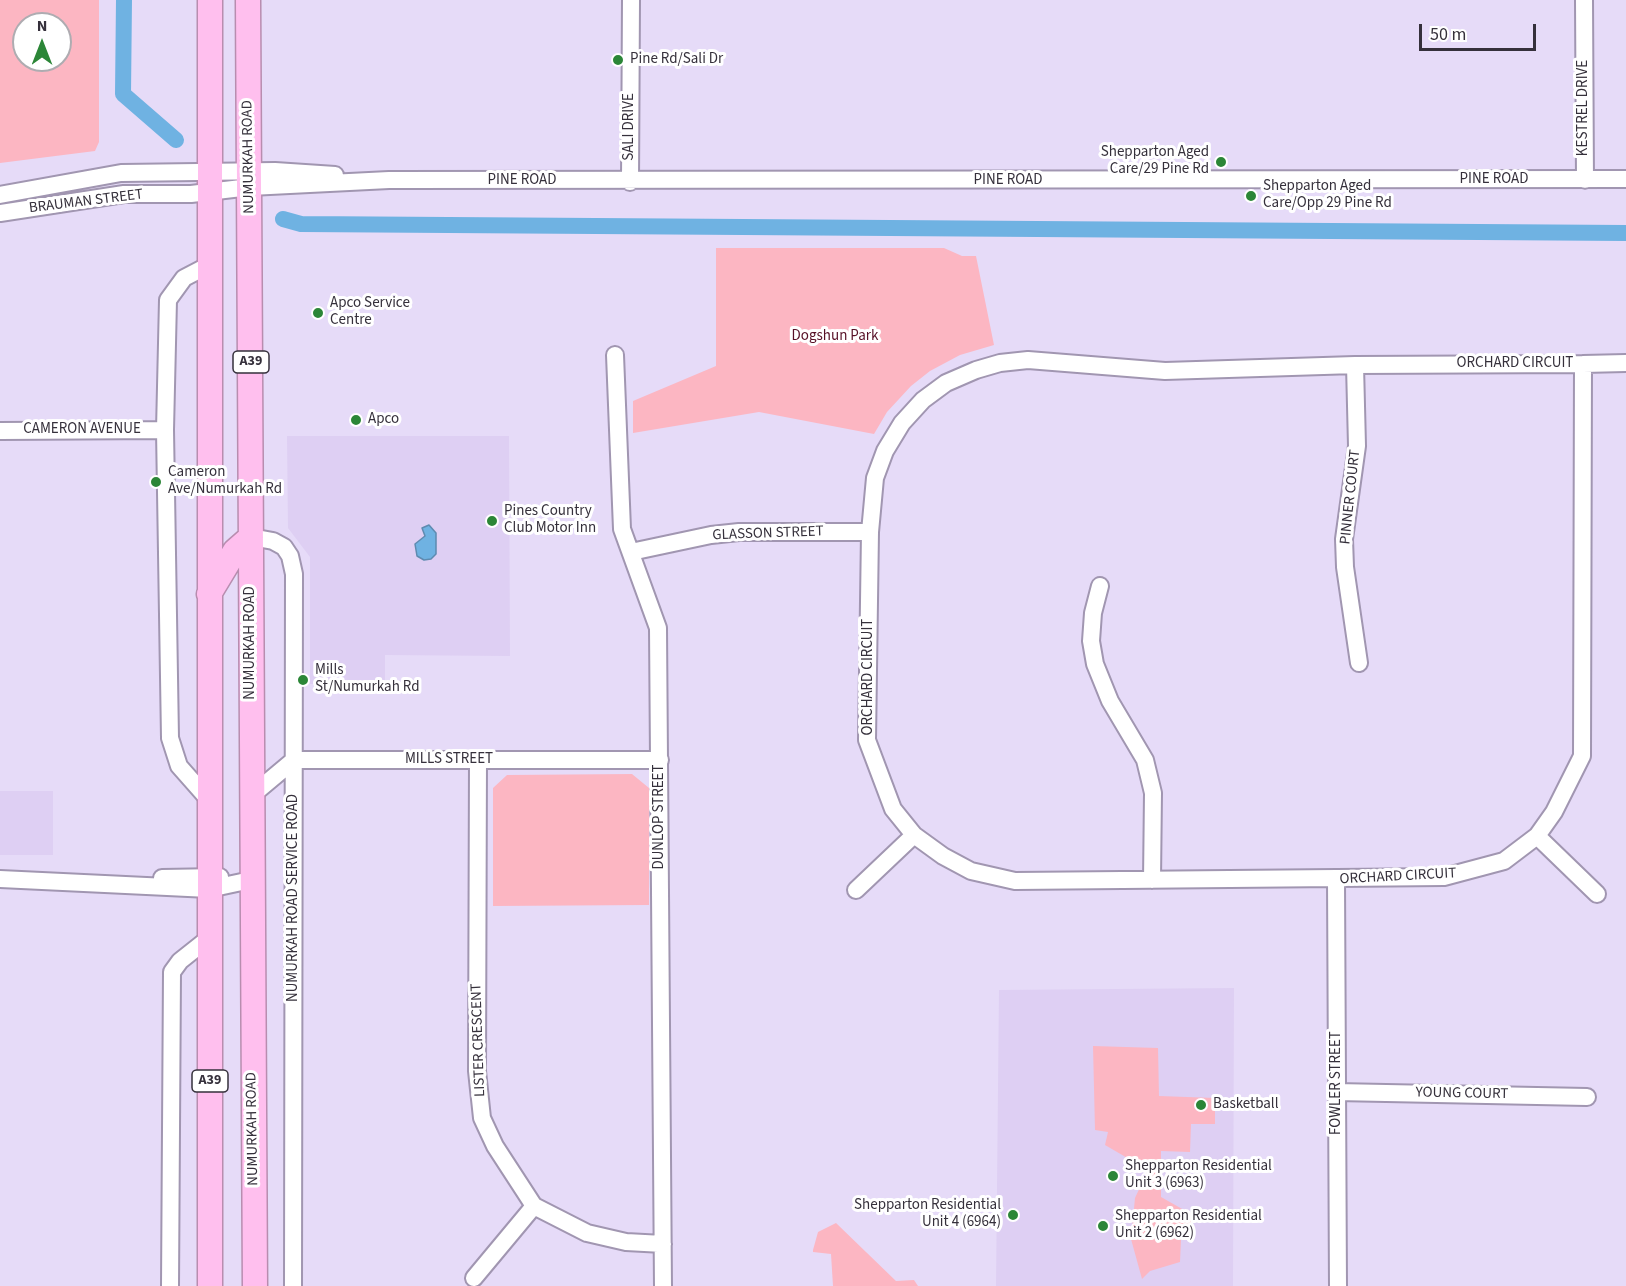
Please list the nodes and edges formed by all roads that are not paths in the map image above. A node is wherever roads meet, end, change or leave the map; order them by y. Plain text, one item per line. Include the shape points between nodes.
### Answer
1 (210, 0) edge
2 (248, 0) edge
3 (631, 0) edge
4 (1584, 0) edge
5 (122, 173) junction
6 (249, 179) junction
7 (1626, 179) edge
8 (1585, 180) junction
9 (209, 182) junction
10 (630, 182) junction
11 (124, 194) junction
12 (0, 195) edge
13 (0, 213) edge
14 (209, 265) junction
15 (615, 355) dead end
16 (1626, 363) edge
17 (1583, 364) junction
18 (1355, 365) junction
19 (165, 430) junction
20 (0, 431) edge
21 (870, 532) junction
22 (251, 537) junction
23 (631, 552) junction
24 (1100, 586) dead end
25 (209, 594) junction
26 (1359, 663) dead end
27 (294, 760) junction
28 (478, 760) junction
29 (660, 760) junction
30 (251, 796) junction
31 (209, 800) junction
32 (914, 835) junction
33 (1537, 836) junction
34 (0, 879) edge
35 (251, 880) junction
36 (1152, 880) junction
37 (1336, 880) junction
38 (209, 882) junction
39 (856, 890) dead end
40 (1597, 894) dead end
41 (209, 938) junction
42 (1336, 1092) junction
43 (1587, 1097) dead end
44 (534, 1206) junction
45 (663, 1244) junction
46 (474, 1278) dead end
47 (170, 1286) edge
48 (210, 1286) edge
49 (255, 1286) edge
50 (293, 1286) edge
51 (663, 1286) edge
52 (1338, 1286) edge

1 - 9 highway, A39
2 - 6 highway, NUMURKAH ROAD / A39
3 - 10 street, SALI DRIVE
4 - 8 street, KESTREL DRIVE
5 - 9 street, BRAUMAN STREET
5 - 11 street
5 - 12 street, BRAUMAN STREET
6 - 9 street, PINE ROAD
6 - 10 street, PINE ROAD
6 - 22 highway, NUMURKAH ROAD / A39
7 - 8 street, PINE ROAD
8 - 10 street, PINE ROAD
9 - 11 street, BRAUMAN STREET
9 - 14 highway, A39
11 - 13 street, BRAUMAN STREET
14 - 19 street via 184,278 168,300
14 - 25 highway, A39
15 - 23 street, DUNLOP STREET via 622,529
16 - 17 street
17 - 18 street, ORCHARD CIRCUIT
17 - 33 street, ORCHARD CIRCUIT via 1582,756 1554,813
18 - 21 street, ORCHARD CIRCUIT via 1165,371 1028,360 975,370 946,383 902,423 875,478
18 - 26 street, PINNER COURT via 1357,446 1344,539
19 - 20 street, CAMERON AVENUE
19 - 31 street via 170,738 178,766
21 - 23 street, GLASSON STREET via 739,532
21 - 32 street, ORCHARD CIRCUIT via 867,740 892,809
22 - 25 highway via 235,551
22 - 27 street, NUMURKAH ROAD SERVICE ROAD via 284,547 293,565
22 - 30 highway, NUMURKAH ROAD / A39
23 - 29 street, DUNLOP STREET via 658,628
24 - 36 street via 1091,641 1095,664 1110,701 1145,760 1153,793
25 - 31 highway, A39
27 - 28 street, MILLS STREET
27 - 30 street
27 - 50 street, NUMURKAH ROAD SERVICE ROAD
28 - 29 street, MILLS STREET
28 - 44 street, LISTER CRESCENT via 477,1071 482,1118 495,1146
29 - 45 street, DUNLOP STREET
30 - 35 highway, NUMURKAH ROAD / A39
31 - 38 highway, A39
32 - 36 street, ORCHARD CIRCUIT via 971,871 1015,881
32 - 39 street
33 - 37 street, ORCHARD CIRCUIT via 1504,861 1480,870 1444,877
33 - 40 street
34 - 38 street via 113,882 159,888
35 - 38 street
35 - 49 highway, NUMURKAH ROAD / A39
36 - 37 street, ORCHARD CIRCUIT
37 - 42 street, FOWLER STREET
38 - 41 highway, A39
41 - 47 street via 172,972
41 - 48 highway, A39
42 - 43 street, YOUNG COURT
42 - 52 street, FOWLER STREET
44 - 45 street, LISTER CRESCENT via 587,1233 626,1242
44 - 46 street
45 - 51 street, DUNLOP STREET

